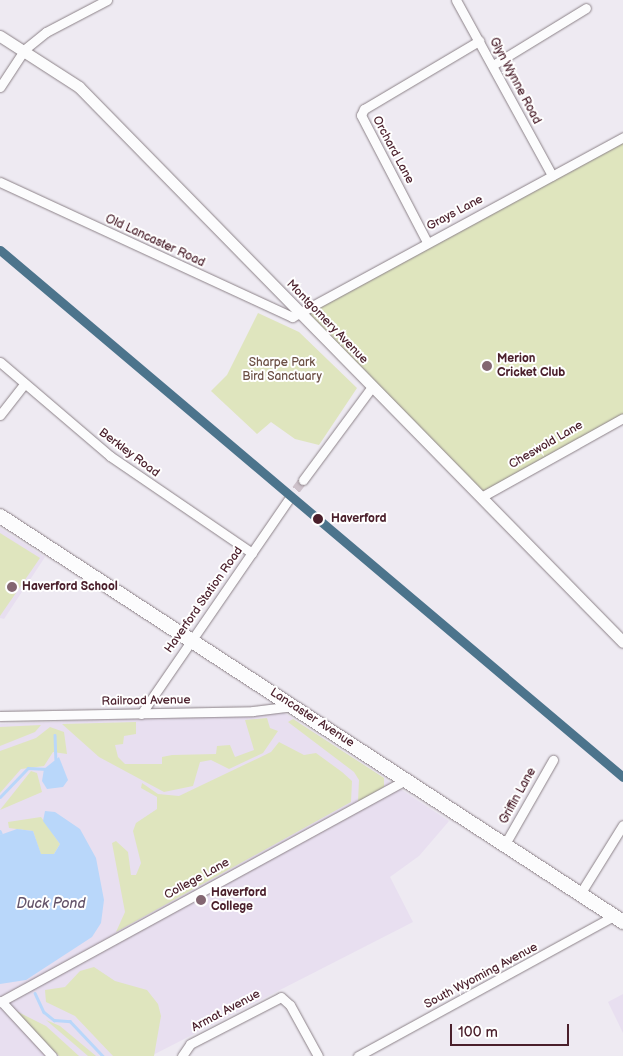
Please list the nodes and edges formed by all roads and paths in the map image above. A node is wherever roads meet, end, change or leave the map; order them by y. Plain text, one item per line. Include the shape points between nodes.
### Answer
1 (107, 0) edge
2 (456, 0) edge
3 (586, 8) dead end
4 (0, 36) edge
5 (479, 41) junction
6 (26, 49) junction
7 (493, 65) junction
8 (0, 86) edge
9 (623, 137) edge
10 (552, 175) junction
11 (0, 182) edge
12 (427, 242) junction
13 (300, 314) junction
14 (0, 362) edge
15 (24, 384) junction
16 (371, 388) junction
17 (0, 415) edge
18 (623, 418) edge
19 (303, 480) tunnel mouth
20 (483, 496) junction
21 (288, 500) tunnel mouth
22 (0, 516) edge
23 (252, 554) junction
24 (192, 641) junction
25 (623, 642) edge
26 (292, 706) junction
27 (141, 714) junction
28 (0, 716) edge
29 (553, 760) dead end
30 (405, 780) junction
31 (623, 825) edge
32 (504, 844) junction
33 (580, 894) junction
34 (619, 919) edge
35 (0, 1001) edge
36 (182, 1054) edge
37 (52, 1056) edge
38 (318, 1056) edge
39 (358, 1056) edge

1 - 6 street via 46,32
2 - 5 street, Glyn Wynne Road
3 - 7 street
4 - 6 main road, Montgomery Avenue
5 - 7 street, Glyn Wynne Road
5 - 12 street, Orchard Lane via 364,109 361,115
6 - 8 street
6 - 13 main road, Montgomery Avenue via 79,87
7 - 10 street, Glyn Wynne Road
9 - 10 street, Grays Lane
10 - 12 street, Grays Lane
11 - 13 street, Old Lancaster Road via 283,315
12 - 13 street, Grays Lane
13 - 16 main road, Montgomery Avenue
14 - 15 street, Berkley Road
15 - 17 street
15 - 23 street, Berkley Road via 110,456
16 - 19 street
16 - 20 main road, Montgomery Avenue
18 - 20 street, Cheswold Lane
20 - 25 main road, Montgomery Avenue
21 - 23 street, Haverford Station Road
22 - 24 highway, Lancaster Avenue
23 - 24 street, Haverford Station Road
24 - 26 highway, Lancaster Avenue
24 - 27 street, Haverford Station Road
26 - 27 street, Railroad Avenue
26 - 30 highway, Lancaster Avenue
27 - 28 street, Railroad Avenue
29 - 32 street, Griffin Lane
30 - 32 highway, Lancaster Avenue
30 - 35 street, College Lane
31 - 33 street
32 - 33 highway, Lancaster Avenue
33 - 34 highway, Lancaster Avenue
34 - 39 street, South Wyoming Avenue
35 - 37 street
36 - 38 street, Armat Avenue via 202,1037 284,998

